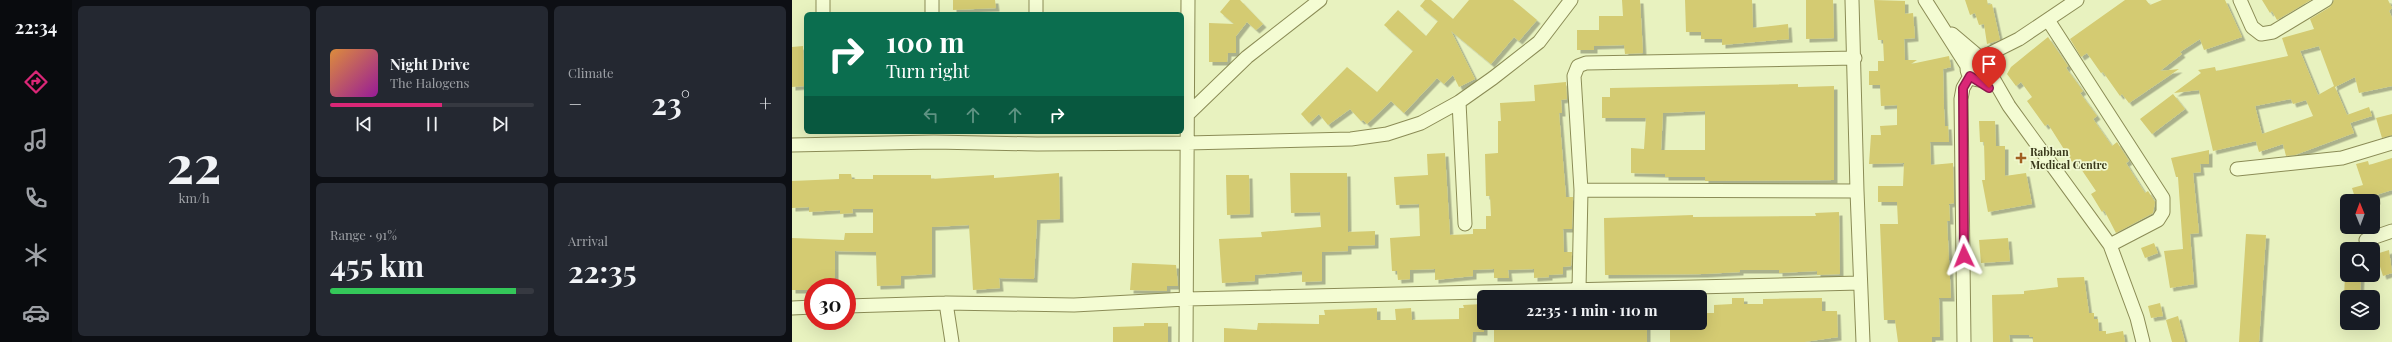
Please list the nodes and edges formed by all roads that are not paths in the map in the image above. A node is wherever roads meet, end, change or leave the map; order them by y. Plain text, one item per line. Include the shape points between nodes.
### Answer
1 (823, 0) edge
2 (932, 0) edge
3 (1036, 0) edge
4 (1188, 0) edge
5 (1320, 0) edge
6 (1571, 0) edge
7 (1852, 0) edge
8 (1925, 0) edge
9 (2077, 0) edge
10 (2240, 0) edge
11 (2326, 0) edge
12 (2061, 5) edge
13 (823, 12) edge
14 (932, 12) edge
15 (1036, 12) edge
16 (2048, 20) junction
17 (1944, 28) junction
18 (2019, 39) junction
19 (1981, 56) junction
20 (1855, 58) junction
21 (1979, 73) junction
22 (1459, 102) junction
23 (1187, 115) junction
24 (934, 137) edge
25 (825, 138) edge
26 (1037, 138) edge
27 (1187, 143) junction
28 (2392, 143) edge
29 (792, 145) edge
30 (2238, 169) dead end
31 (1581, 190) junction
32 (1857, 191) junction
33 (1465, 224) dead end
34 (2392, 231) edge
35 (2366, 240) dead end
36 (2110, 245) junction
37 (1860, 283) junction
38 (1579, 289) junction
39 (1186, 299) junction
40 (946, 303) junction
41 (856, 306) edge
42 (804, 307) edge
43 (792, 308) edge
44 (952, 342) edge
45 (1186, 342) edge
46 (1863, 342) edge
47 (1964, 342) edge
48 (2143, 342) edge

1 - 13 street
2 - 14 street
3 - 15 street
4 - 23 street
5 - 23 street via 1247,57
6 - 22 street via 1539,42
7 - 20 street
8 - 17 street
9 - 12 street
10 - 11 street via 2252,27 2261,34 2273,32
12 - 16 street
16 - 18 street
16 - 36 street via 2163,198 2163,212 2158,220
17 - 19 street
17 - 21 street
18 - 19 street
18 - 21 street
19 - 21 street via 1991,65
19 - 21 street via 1969,61
20 - 31 street via 1586,63 1578,66 1574,76
20 - 32 street
21 - 36 street via 2009,106
21 - 47 street via 1963,88 1961,99
22 - 27 street via 1421,123 1386,134 1351,139
22 - 33 street
23 - 27 street
24 - 25 street
24 - 26 street
25 - 29 street
26 - 27 street
27 - 39 street
28 - 30 street via 2342,158
31 - 32 street
31 - 38 street
32 - 37 street
34 - 35 street
36 - 48 street via 2137,318
37 - 38 street
37 - 46 street
38 - 39 street
39 - 40 street via 1074,305
39 - 45 street
40 - 41 street
40 - 44 street
42 - 43 street

